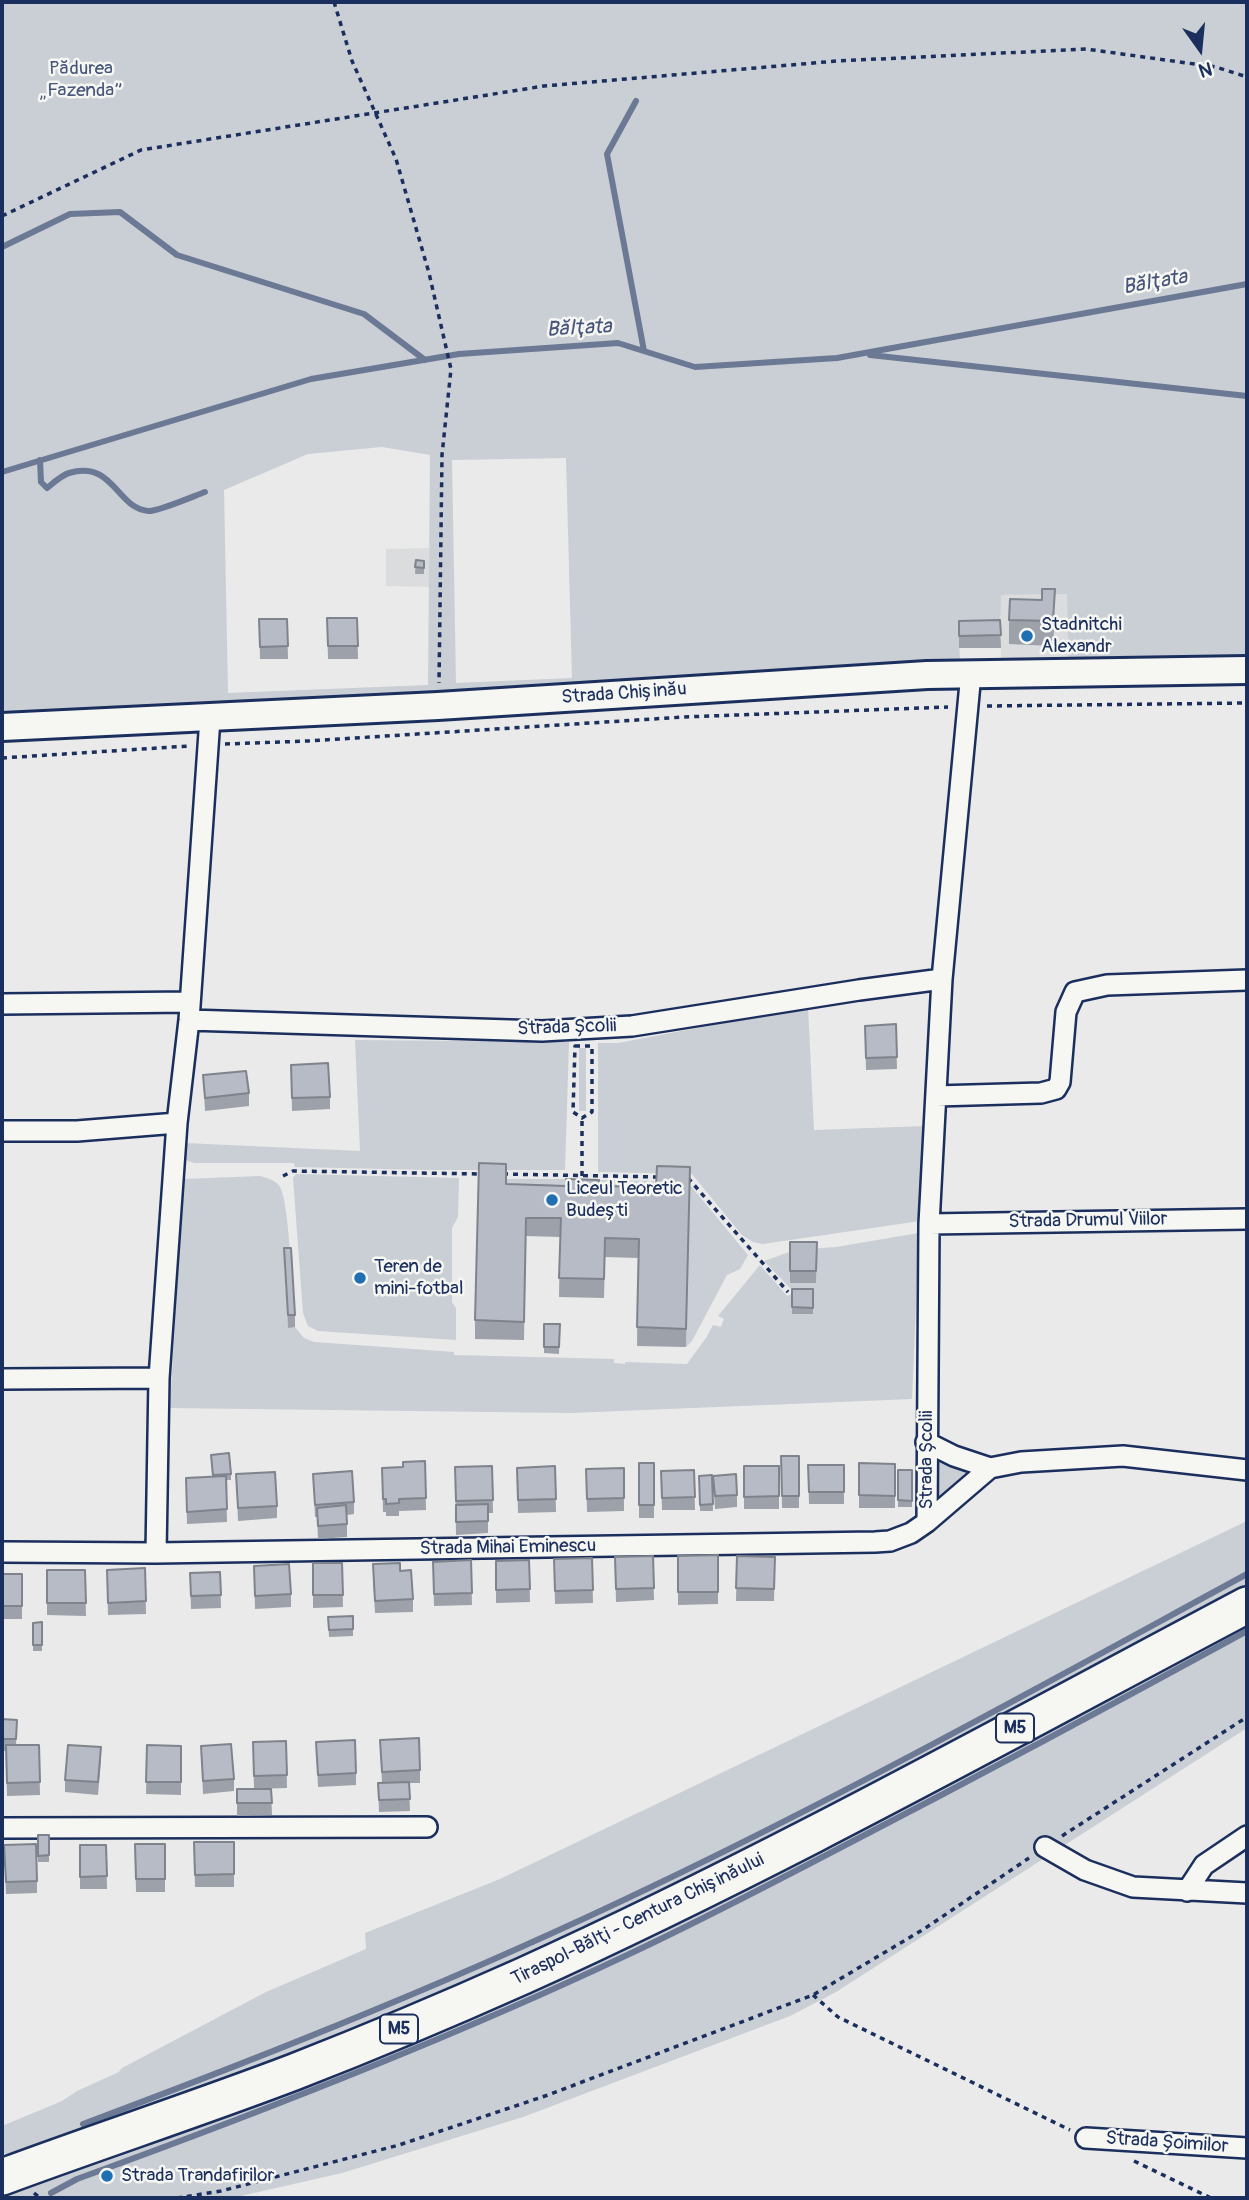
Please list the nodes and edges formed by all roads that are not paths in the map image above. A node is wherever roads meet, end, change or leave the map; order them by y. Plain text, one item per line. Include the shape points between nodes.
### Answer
1 (1247, 670) edge
2 (971, 673) junction
3 (210, 718) junction
4 (2, 727) edge
5 (942, 979) junction
6 (1247, 980) edge
7 (2, 1004) edge
8 (190, 1011) junction
9 (936, 1096) junction
10 (177, 1124) junction
11 (2, 1130) edge
12 (1247, 1219) edge
13 (929, 1224) junction
14 (159, 1378) junction
15 (2, 1379) edge
16 (926, 1442) junction
17 (990, 1468) junction
18 (1247, 1470) edge
19 (927, 1522) junction
20 (2, 1552) edge
21 (156, 1553) junction
22 (1247, 1605) edge
23 (427, 1827) dead end
24 (2, 1828) edge
25 (1247, 1836) edge
26 (1045, 1847) road end
27 (1187, 1891) junction
28 (1247, 1893) edge
29 (1087, 2138) road end
30 (1247, 2148) edge
31 (2, 2177) edge

1 - 2 street, Strada Chișinău
2 - 3 street, Strada Chișinău
2 - 5 street, Strada Școlii
3 - 4 street, Strada Chișinău
3 - 8 street
5 - 8 street, Strada Școlii via 632,1026 542,1031
5 - 9 street, Strada Școlii
6 - 9 street via 1107,985 1075,992 1066,1012 1056,1089
7 - 8 street, Strada Școlii
8 - 10 street
9 - 13 street, Strada Școlii
10 - 11 street via 77,1131
10 - 14 street
12 - 13 street, Strada Drumul Viilor
13 - 16 street, Strada Școlii
14 - 15 street
14 - 21 street
16 - 17 street
16 - 19 street, Strada Școlii
17 - 18 street via 1123,1455
17 - 19 street, Strada Mihai Eminescu
19 - 21 street, Strada Mihai Eminescu via 911,1533 875,1542
20 - 21 street, Strada Mihai Eminescu
22 - 31 highway, Tiraspol-Bălţi - Centura Chișinăului / M5 via 783,1850 520,1977 293,2072
23 - 24 street
25 - 27 street via 1204,1865
26 - 27 street via 1085,1870 1133,1887
27 - 28 street
29 - 30 street, Strada Șoimilor

